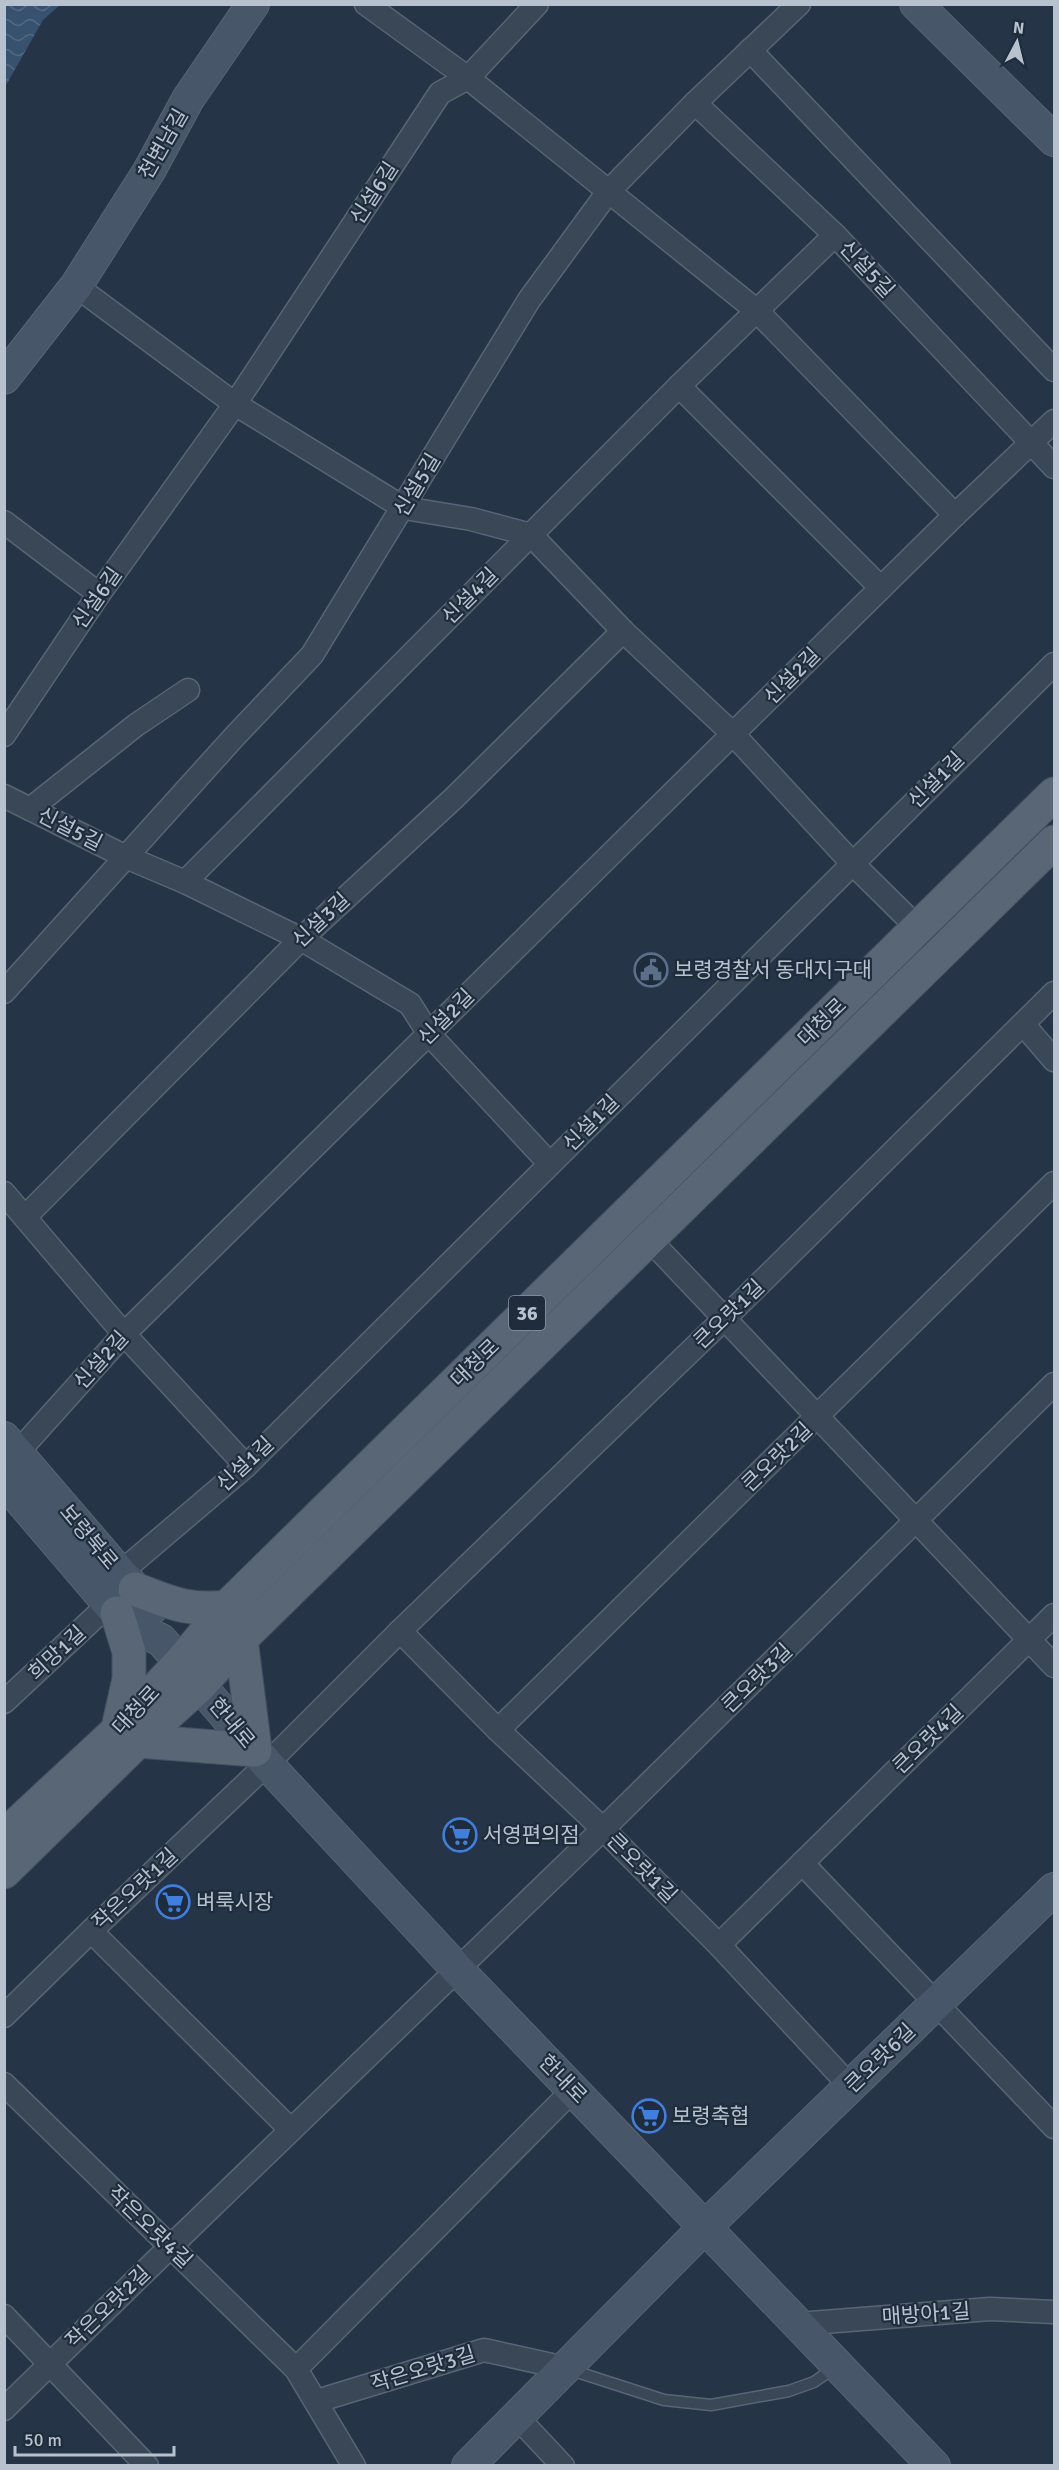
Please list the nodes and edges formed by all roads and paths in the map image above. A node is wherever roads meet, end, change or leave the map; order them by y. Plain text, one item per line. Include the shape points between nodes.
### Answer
1 (253, 4) edge
2 (366, 4) edge
3 (537, 4) edge
4 (799, 4) edge
5 (916, 4) edge
6 (750, 50) junction
7 (468, 78) junction
8 (695, 104) junction
9 (1054, 140) edge
10 (608, 192) junction
11 (835, 235) junction
12 (76, 286) junction
13 (757, 311) junction
14 (1054, 370) edge
15 (4, 378) edge
16 (679, 386) junction
17 (235, 404) junction
18 (1054, 421) edge
19 (1031, 444) junction
20 (1054, 467) edge
21 (404, 508) junction
22 (955, 515) junction
23 (4, 522) edge
24 (531, 536) junction
25 (881, 588) junction
26 (99, 594) junction
27 (623, 631) junction
28 (1054, 664) edge
29 (188, 690) dead end
30 (733, 734) junction
31 (4, 735) edge
32 (1054, 794) edge
33 (4, 796) edge
34 (30, 808) junction
35 (1054, 842) edge
36 (126, 857) junction
37 (852, 863) junction
38 (185, 882) junction
39 (918, 928) junction
40 (301, 939) junction
41 (942, 952) junction
42 (4, 992) edge
43 (1054, 993) edge
44 (1023, 1024) junction
45 (429, 1034) junction
46 (1054, 1060) edge
47 (550, 1164) junction
48 (1054, 1183) edge
49 (4, 1193) edge
50 (26, 1216) junction
51 (649, 1239) junction
52 (724, 1319) junction
53 (124, 1335) junction
54 (1054, 1384) edge
55 (818, 1417) junction
56 (11, 1445) edge
57 (246, 1466) junction
58 (4, 1481) edge
59 (917, 1521) junction
60 (120, 1595) junction
61 (227, 1607) junction
62 (1054, 1615) edge
63 (400, 1631) junction
64 (242, 1639) junction
65 (1030, 1640) junction
66 (180, 1662) junction
67 (1054, 1666) edge
68 (4, 1702) edge
69 (498, 1730) junction
70 (128, 1735) junction
71 (261, 1757) junction
72 (603, 1829) junction
73 (4, 1836) edge
74 (802, 1863) junction
75 (4, 1872) edge
76 (1054, 1889) edge
77 (91, 1931) junction
78 (719, 1945) junction
79 (457, 1969) junction
80 (938, 2003) junction
81 (4, 2016) edge
82 (4, 2084) edge
83 (851, 2087) junction
84 (573, 2090) junction
85 (1054, 2127) edge
86 (291, 2130) junction
87 (705, 2227) junction
88 (170, 2247) junction
89 (1054, 2312) edge
90 (4, 2316) edge
91 (798, 2324) junction
92 (50, 2364) junction
93 (838, 2365) junction
94 (565, 2368) junction
95 (296, 2369) junction
96 (317, 2401) junction
97 (4, 2409) edge
98 (517, 2417) junction
99 (147, 2466) edge
100 (354, 2466) edge
101 (468, 2466) edge
102 (563, 2466) edge
103 (934, 2466) edge

1 - 12 street, 천변남길 via 188,99 149,171
2 - 7 street
3 - 7 street, 신설6길
4 - 6 street, 신설5길
5 - 9 street
6 - 8 street, 신설5길
6 - 14 street
7 - 10 street
7 - 17 street, 신설6길 via 440,93
8 - 10 street, 신설5길
8 - 11 street, 신설5길
10 - 13 street
10 - 21 street, 신설5길 via 529,300
11 - 13 street, 신설4길
11 - 19 street, 신설5길
12 - 15 street, 천변남길
12 - 17 street
13 - 16 street, 신설4길
13 - 22 street
16 - 24 street, 신설4길
16 - 25 street
17 - 21 street
17 - 26 street, 신설6길
18 - 19 street, 신설2길
19 - 20 street, 신설5길
19 - 22 street, 신설2길
21 - 24 street via 471,519
21 - 36 street, 신설5길 via 312,655
22 - 25 street, 신설2길
23 - 26 street
24 - 27 street
24 - 38 street, 신설4길
25 - 30 street, 신설2길
26 - 31 street, 신설6길
27 - 30 street
27 - 40 street, 신설3길 via 454,798
28 - 37 street, 신설1길
29 - 34 street, 신설5길 via 136,725
30 - 37 street
30 - 45 street, 신설2길
32 - 39 main road, 대청로 / 36
33 - 34 street
34 - 36 street, 신설5길
35 - 41 main road, 대청로 / 36
36 - 38 street
36 - 42 street, 신설5길
37 - 39 street
37 - 47 street, 신설1길
38 - 40 street
39 - 41 street
39 - 61 main road, 대청로 / 36
40 - 45 street via 410,1004
40 - 50 street, 신설3길
41 - 51 main road, 대청로 / 36
43 - 44 street, 큰오랏1길
44 - 46 street
44 - 52 street, 큰오랏1길
45 - 47 street
45 - 53 street, 신설2길
47 - 57 street, 신설1길
48 - 55 street, 큰오랏2길
49 - 50 street
50 - 53 street
51 - 52 street
51 - 64 main road, 대청로 / 36
52 - 55 street
52 - 63 street, 큰오랏1길
53 - 56 street, 신설2길
53 - 57 street
54 - 59 street, 큰오랏3길
55 - 59 street
55 - 69 street, 큰오랏2길
56 - 60 street, 보령북로
57 - 60 street, 신설1길
58 - 60 street, 보령북로
59 - 65 street
59 - 72 street, 큰오랏3길
60 - 61 main road via 185,1608
60 - 66 street, 보령북로 via 155,1609
60 - 68 street, 희망1길
60 - 70 main road via 129,1652
61 - 66 main road, 대청로 / 36
62 - 65 street, 큰오랏4길
63 - 69 street, 큰오랏1길
63 - 71 street, 큰오랏1길
64 - 66 main road, 대청로 / 36
64 - 71 main road
65 - 67 street
65 - 74 street, 큰오랏4길
66 - 70 main road, 대청로 / 36
66 - 71 street, 한내로
69 - 72 street, 큰오랏1길
70 - 71 main road
70 - 73 main road, 대청로 / 36
70 - 75 main road, 대청로 / 36
71 - 77 street, 작은오랏1길
71 - 79 street, 한내로
72 - 78 street, 큰오랏1길
72 - 79 street, 큰오랏3길
74 - 78 street, 큰오랏4길
74 - 80 street
76 - 80 street, 큰오랏6길
77 - 81 street, 작은오랏1길
77 - 86 street
78 - 83 street, 큰오랏1길
79 - 84 street, 한내로
79 - 86 street, 작은오랏2길
80 - 83 street, 큰오랏6길
80 - 85 street
82 - 88 street, 작은오랏4길
83 - 87 street, 큰오랏6길
84 - 87 street, 한내로
84 - 95 street
86 - 88 street, 작은오랏2길
87 - 91 street, 한내로
87 - 94 street
88 - 92 street, 작은오랏2길
88 - 95 street, 작은오랏4길
89 - 91 street, 매방아1길 via 990,2309
90 - 92 street
91 - 93 street, 한내로
92 - 97 street, 작은오랏2길
92 - 99 street
93 - 94 lane via 814,2382 789,2391 711,2405 664,2400
93 - 103 street, 한내로
94 - 96 street, 작은오랏3길 via 484,2350
94 - 98 street
95 - 96 street, 작은오랏4길
96 - 100 street, 작은오랏4길
98 - 101 street
98 - 102 street

